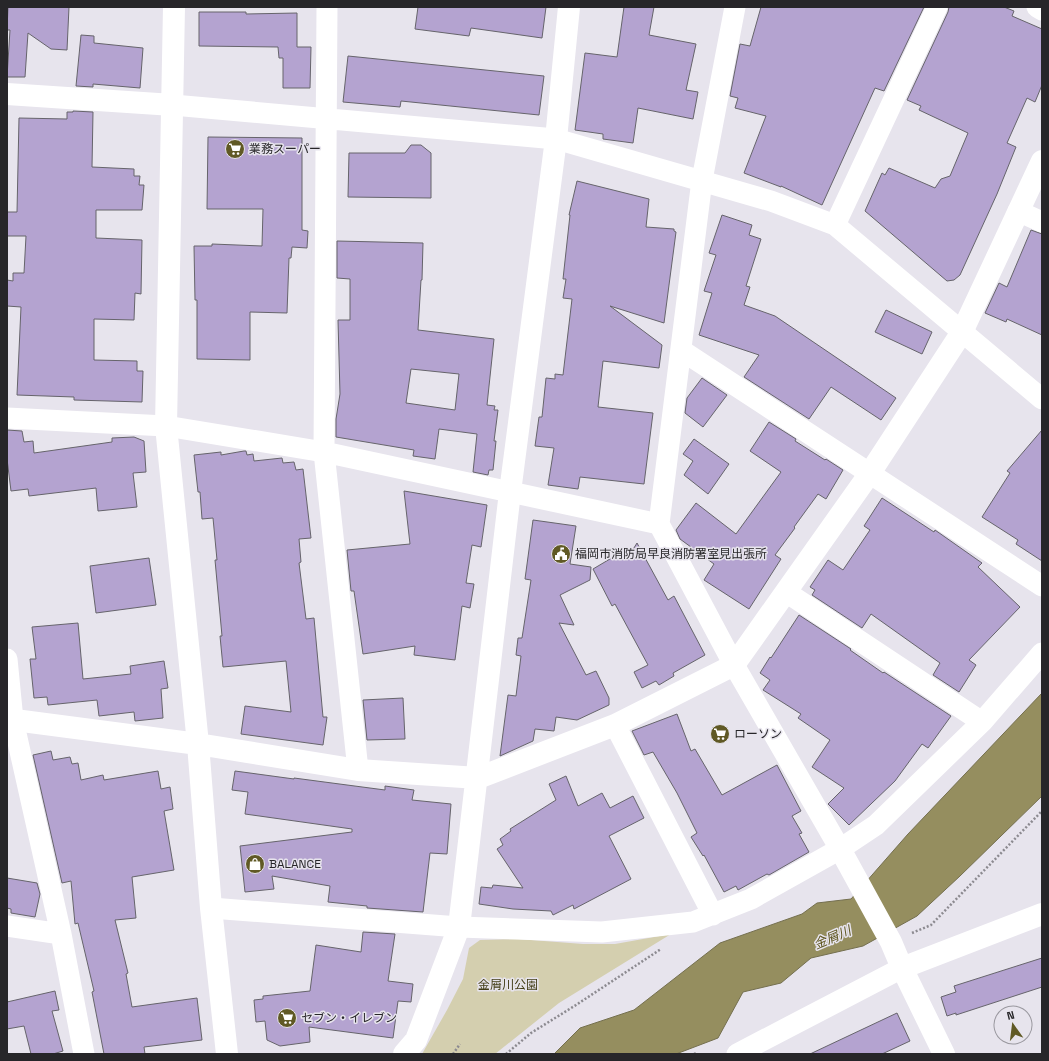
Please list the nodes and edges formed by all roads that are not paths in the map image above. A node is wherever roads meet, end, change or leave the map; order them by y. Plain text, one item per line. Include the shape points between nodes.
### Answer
1 (174, 7) edge
2 (327, 7) edge
3 (570, 7) edge
4 (735, 7) edge
5 (937, 7) edge
6 (1037, 7) edge
7 (1042, 10) edge
8 (7, 94) edge
9 (173, 105) junction
10 (326, 119) junction
11 (556, 139) junction
12 (1042, 160) edge
13 (702, 180) junction
14 (1018, 212) junction
15 (1042, 222) edge
16 (835, 225) junction
17 (962, 332) junction
18 (681, 350) junction
19 (1042, 399) edge
20 (7, 418) edge
21 (166, 426) junction
22 (324, 452) junction
23 (870, 473) junction
24 (510, 492) junction
25 (659, 524) junction
26 (1042, 586) edge
27 (786, 592) junction
28 (1042, 653) edge
29 (7, 659) edge
30 (734, 665) junction
31 (10, 719) edge
32 (982, 722) junction
33 (615, 725) junction
34 (198, 744) junction
35 (358, 770) junction
36 (478, 778) junction
37 (840, 849) junction
38 (211, 908) junction
39 (1042, 914) edge
40 (713, 915) junction
41 (7, 926) edge
42 (459, 927) junction
43 (61, 934) junction
44 (902, 968) junction
45 (84, 1054) edge
46 (227, 1054) edge
47 (404, 1054) edge
48 (737, 1054) edge
49 (944, 1054) edge

1 - 9 street
2 - 10 street
3 - 11 street
4 - 13 street
5 - 16 street
6 - 7 street
8 - 9 street
9 - 10 street
9 - 21 street
10 - 11 street
10 - 22 street
11 - 13 street
11 - 24 street
12 - 14 street
13 - 16 street via 772,201
13 - 18 street
14 - 15 street
14 - 17 street
16 - 17 street
17 - 19 street
17 - 23 street
18 - 23 street
18 - 25 street
20 - 21 street
21 - 22 street
21 - 34 street
22 - 24 street
22 - 35 street
23 - 26 street
23 - 27 street
24 - 25 street
24 - 36 street
25 - 30 street
27 - 30 street
27 - 32 street
28 - 32 street
29 - 31 street
30 - 33 street
30 - 37 street
31 - 34 street
31 - 43 street
32 - 37 street via 876,825
33 - 36 street
33 - 40 street
34 - 35 street
34 - 38 street
35 - 36 street
36 - 42 street
37 - 40 street via 751,899
37 - 44 street via 891,942
38 - 42 street
38 - 46 street
39 - 44 street
40 - 42 street via 693,922 602,932
41 - 43 street
42 - 47 street via 416,1040
43 - 45 street
44 - 48 street
44 - 49 street

